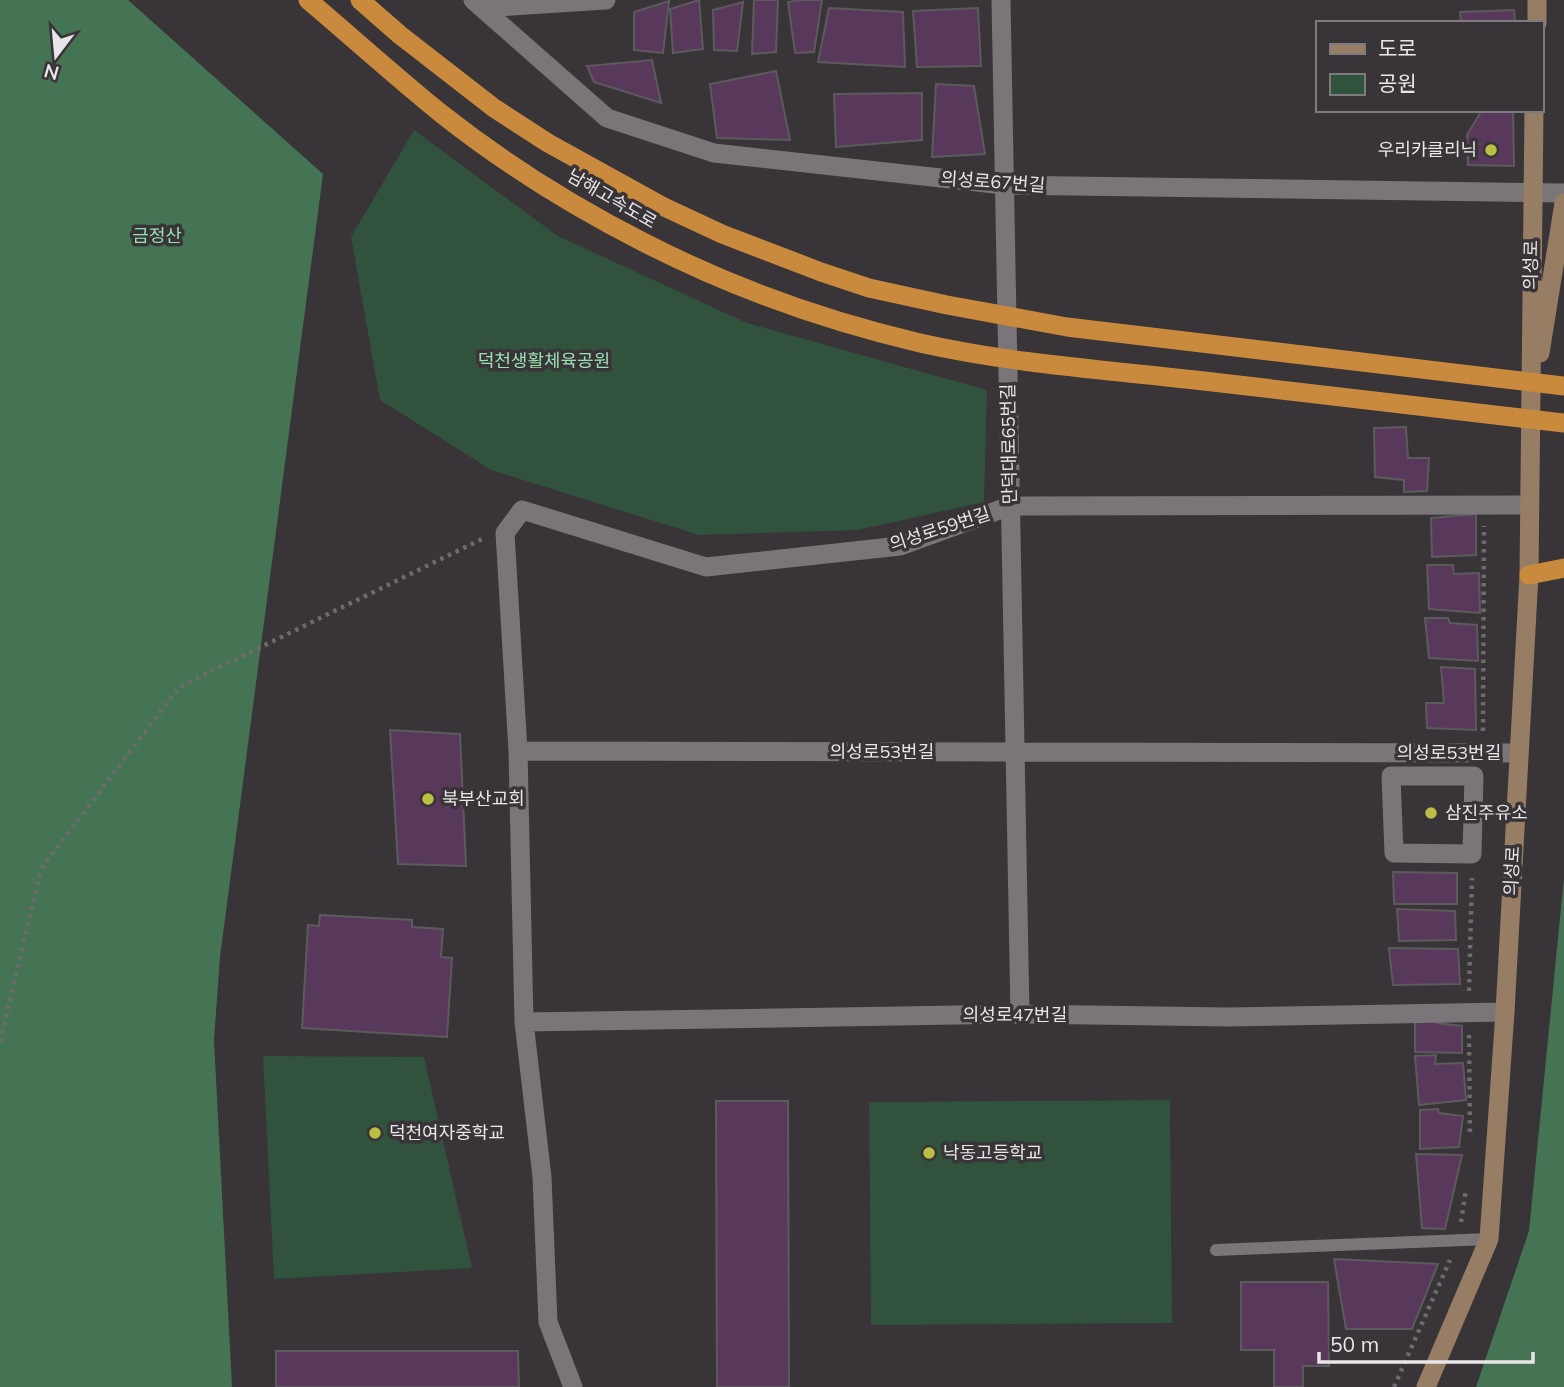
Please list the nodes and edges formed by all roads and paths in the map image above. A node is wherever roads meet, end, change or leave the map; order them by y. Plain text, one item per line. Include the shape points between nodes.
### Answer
1 (308, 0) edge
2 (360, 0) edge
3 (606, 0) edge
4 (1001, 0) edge
5 (1537, 0) edge
6 (479, 3) edge
7 (1537, 21) edge
8 (1534, 112) edge
9 (1004, 185) junction
10 (1532, 192) junction
11 (1564, 192) edge
12 (1564, 203) edge
13 (1564, 386) edge
14 (1529, 419) junction
15 (1564, 423) edge
16 (1484, 505) junction
17 (1529, 505) junction
18 (1010, 506) junction
19 (511, 524) junction
20 (1564, 568) edge
21 (1529, 575) junction
22 (518, 751) junction
23 (1015, 753) junction
24 (1483, 753) junction
25 (1518, 753) junction
26 (1472, 854) junction
27 (1505, 1012) junction
28 (1469, 1013) junction
29 (1020, 1014) junction
30 (524, 1023) junction
31 (0, 1042) edge
32 (1470, 1137) dead end
33 (1466, 1186) dead end
34 (1489, 1239) junction
35 (1459, 1240) junction
36 (1216, 1250) dead end
37 (573, 1387) edge
38 (1394, 1387) edge
39 (1426, 1387) edge

1 - 15 highway, 남해고속도로 via 443,116 613,226 746,288 866,329 943,347 1057,364
2 - 13 highway, 남해고속도로 via 494,108 548,143 662,206 746,244 869,288 1067,327
3 - 6 street
4 - 9 street, 만덕대로65번길
5 - 7 main road
6 - 9 street, 의성로67번길 via 607,118 714,153
8 - 10 main road, 의성로
9 - 10 street, 의성로67번길
9 - 18 street, 만덕대로65번길
10 - 11 street, 의성로67번길
10 - 14 main road, 의성로
12 - 14 main road, 의성로
14 - 17 main road, 의성로
16 - 17 street, 의성로59번길
16 - 18 street, 의성로59번길
16 - 24 path
17 - 21 main road, 의성로
18 - 19 street, 의성로59번길 via 900,546 706,567 522,510
18 - 23 street, 만덕대로65번길
19 - 22 street via 505,533
19 - 31 path via 179,687 41,869
20 - 21 highway
21 - 25 main road, 의성로
22 - 23 street, 의성로53번길
22 - 30 street
23 - 24 street, 의성로53번길
23 - 29 street, 만덕대로65번길
24 - 25 street, 의성로53번길
25 - 27 main road, 의성로
26 - 26 street via 1474,776 1391,776 1394,853
26 - 28 path
27 - 28 street, 의성로47번길
27 - 34 main road, 의성로
28 - 29 street, 의성로47번길
28 - 32 path
29 - 30 street, 의성로47번길
30 - 37 street via 542,1177 548,1322
33 - 35 path
34 - 35 lane
34 - 39 main road, 의성로
35 - 36 lane
35 - 38 path

